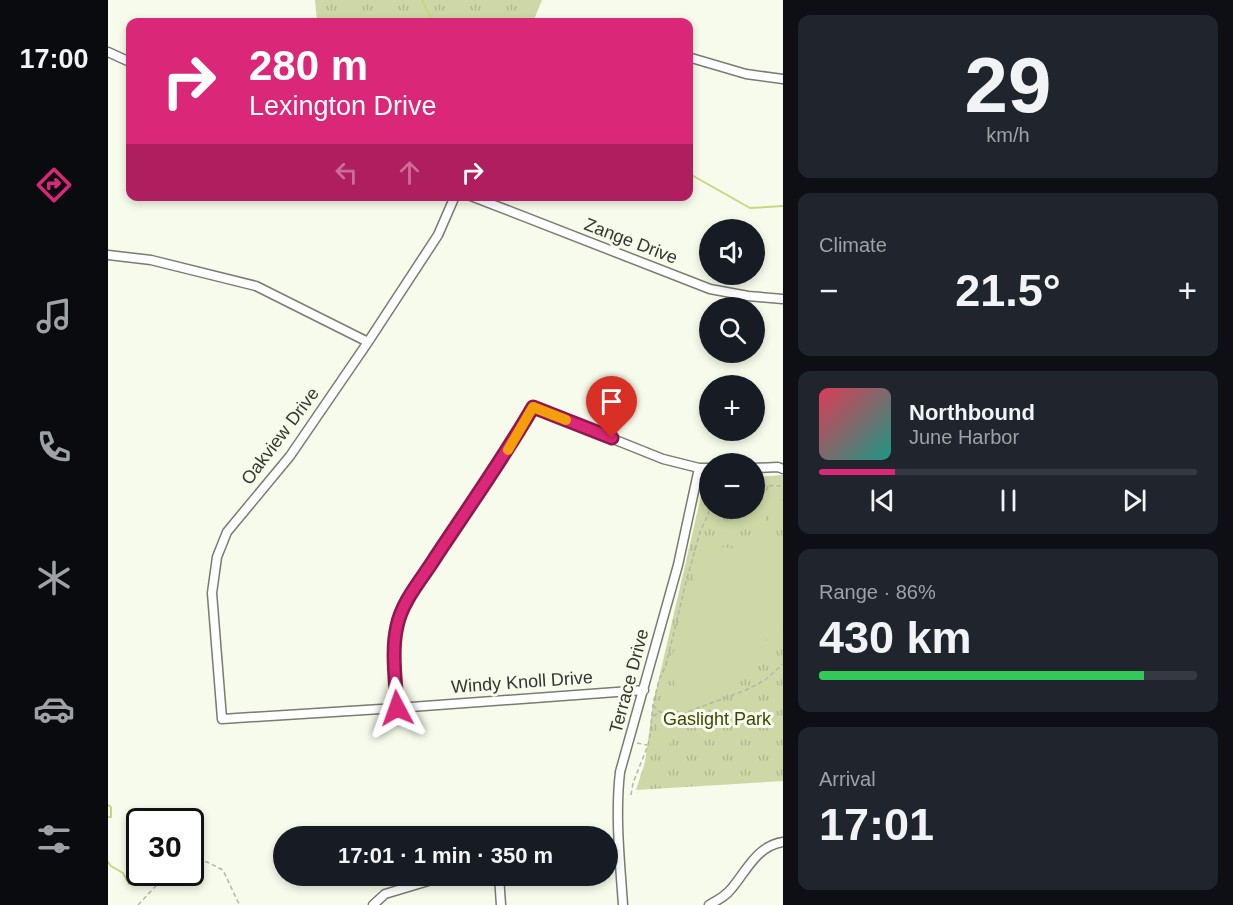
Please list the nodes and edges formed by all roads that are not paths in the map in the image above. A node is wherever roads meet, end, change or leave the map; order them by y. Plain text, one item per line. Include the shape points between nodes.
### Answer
1 (108, 52) edge
2 (693, 58) edge
3 (126, 60) edge
4 (783, 79) edge
5 (453, 201) edge
6 (484, 201) edge
7 (108, 255) edge
8 (783, 299) edge
9 (368, 342) junction
10 (699, 468) joint
11 (765, 468) edge
12 (783, 469) edge
13 (644, 690) junction
14 (397, 708) junction
15 (222, 719) joint
16 (783, 842) edge
17 (619, 851) joint
18 (412, 886) edge
19 (500, 886) edge
20 (372, 905) edge
21 (501, 905) edge
22 (623, 905) edge
23 (709, 905) edge

1 - 3 street
2 - 4 street via 746,74
5 - 9 street, Oakview Drive via 438,235
6 - 8 street, Zange Drive via 710,289
7 - 9 street via 151,260 256,286
9 - 15 street, Oakview Drive via 290,456 234,522 222,543 212,593
10 - 13 street, Terrace Drive
10 - 14 street via 663,459 533,407 400,614 394,650
11 - 12 street
13 - 14 street, Windy Knoll Drive
13 - 17 street, Terrace Drive via 620,772
14 - 15 street, Windy Knoll Drive
16 - 23 street via 752,859 731,889
17 - 22 street, Terrace Drive
18 - 20 street via 385,894
19 - 21 street

